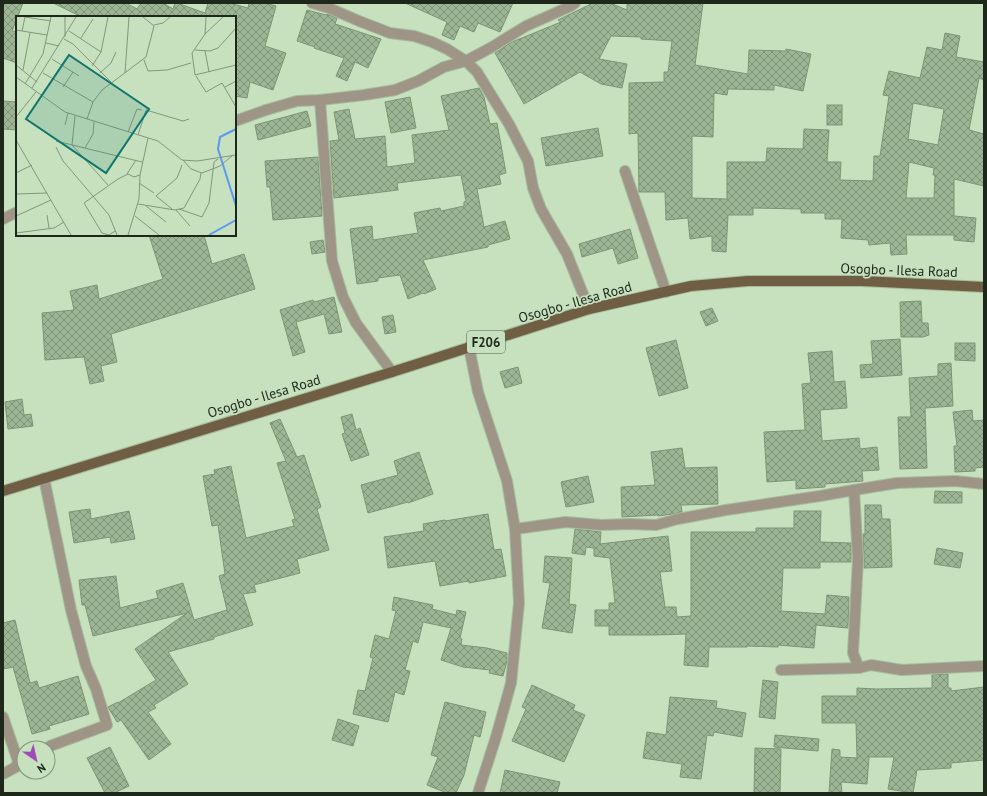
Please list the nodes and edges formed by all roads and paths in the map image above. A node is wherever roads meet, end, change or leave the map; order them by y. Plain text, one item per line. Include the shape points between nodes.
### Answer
1 (312, 3) edge
2 (575, 3) edge
3 (447, 49) junction
4 (466, 61) junction
5 (444, 67) junction
6 (320, 100) junction
7 (236, 121) edge
8 (625, 171) dead end
9 (16, 212) edge
10 (3, 218) edge
11 (984, 287) edge
12 (666, 292) junction
13 (589, 309) junction
14 (469, 347) junction
15 (392, 372) junction
16 (44, 478) junction
17 (984, 484) edge
18 (854, 490) junction
19 (3, 491) edge
20 (516, 529) junction
21 (984, 666) edge
22 (859, 668) junction
23 (781, 670) dead end
24 (3, 717) edge
25 (56, 744) edge
26 (3, 774) edge
27 (478, 793) edge

1 - 3 street via 390,33 414,36
2 - 4 street via 526,26
3 - 4 street
3 - 5 street
4 - 5 street
4 - 13 street via 477,72 528,161 533,188 541,209 567,254
5 - 6 street via 395,90
6 - 7 street via 297,101
6 - 15 street via 332,261 343,297 356,323
8 - 12 street
9 - 10 street
11 - 12 main road, Osogbo - Ilesa Road / F206 via 862,281 748,281 691,286
12 - 13 main road, Osogbo - Ilesa Road / F206
13 - 14 main road, Osogbo - Ilesa Road / F206
14 - 15 main road, Osogbo - Ilesa Road / F206
14 - 20 street via 478,392 507,481
15 - 16 main road, Osogbo - Ilesa Road / F206
16 - 19 main road, Osogbo - Ilesa Road / F206
16 - 25 street via 71,610 86,666 107,725
17 - 18 street via 956,481 897,483
18 - 20 street via 726,510 656,525 566,522
18 - 22 street via 858,559 853,653
20 - 27 street via 519,603 512,683
21 - 22 street via 902,670 871,665
22 - 23 street
24 - 26 street via 18,761 16,767

